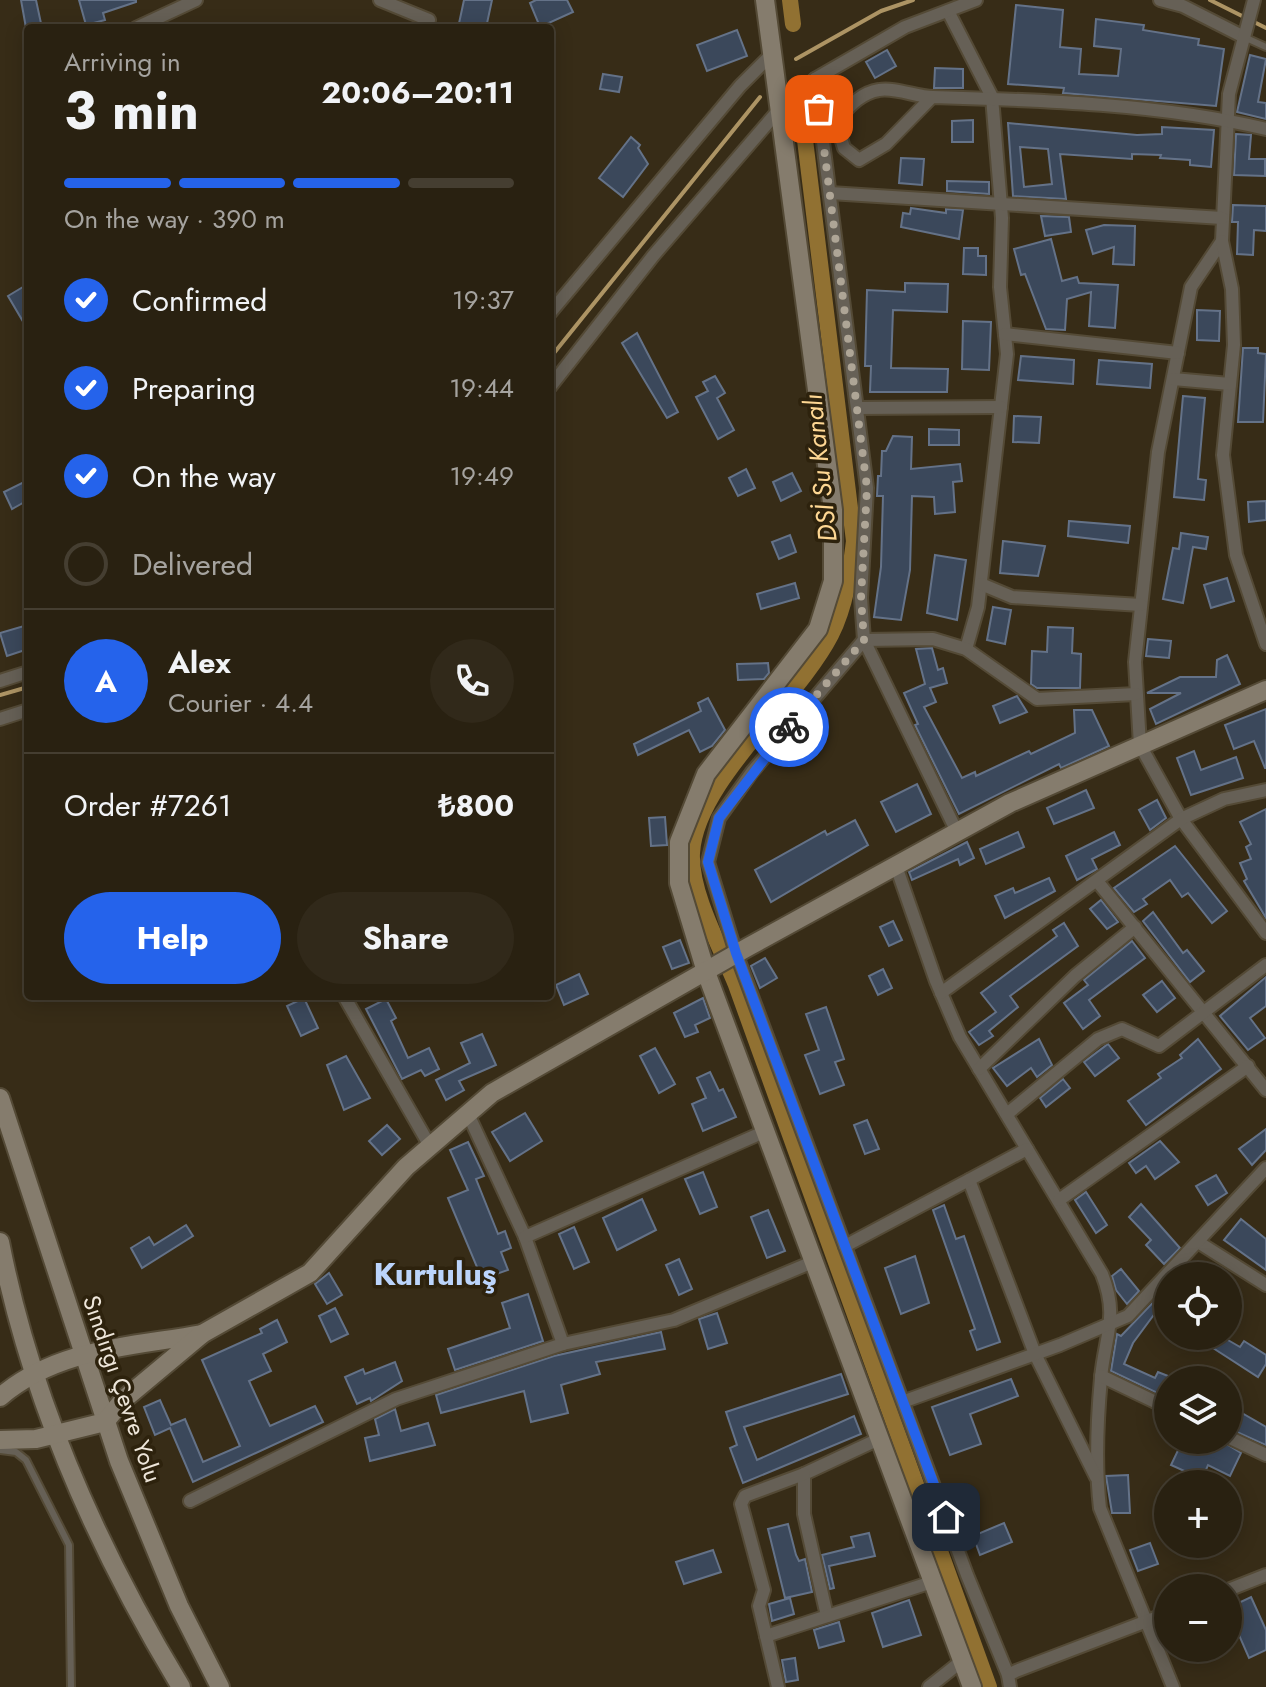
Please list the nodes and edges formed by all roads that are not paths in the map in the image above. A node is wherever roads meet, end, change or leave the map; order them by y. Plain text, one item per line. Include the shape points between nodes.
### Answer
1 (196, 0) edge
2 (380, 0) edge
3 (765, 0) edge
4 (976, 0) edge
5 (1160, 0) edge
6 (1252, 5) edge
7 (948, 11) junction
8 (429, 20) dead end
9 (145, 24) edge
10 (1244, 35) junction
11 (1266, 47) edge
12 (771, 55) junction
13 (815, 79) junction
14 (932, 97) junction
15 (992, 97) junction
16 (778, 111) junction
17 (1227, 120) junction
18 (1266, 129) edge
19 (830, 193) junction
20 (1001, 205) junction
21 (1222, 218) junction
22 (1222, 241) junction
23 (554, 308) edge
24 (1005, 334) junction
25 (1178, 353) junction
26 (1173, 379) junction
27 (554, 382) edge
28 (1230, 384) junction
29 (1001, 407) junction
30 (857, 408) junction
31 (981, 584) junction
32 (1141, 605) junction
33 (864, 640) junction
34 (1266, 644) edge
35 (966, 649) junction
36 (24, 673) edge
37 (0, 681) edge
38 (1266, 690) edge
39 (1136, 694) junction
40 (24, 711) edge
41 (0, 719) edge
42 (1140, 745) junction
43 (1266, 790) edge
44 (1181, 819) junction
45 (957, 832) junction
46 (896, 866) junction
47 (1097, 881) junction
48 (1135, 927) junction
49 (1266, 933) edge
50 (736, 953) junction
51 (1266, 965) edge
52 (706, 972) junction
53 (941, 993) junction
54 (346, 1000) edge
55 (1203, 1010) junction
56 (1248, 1066) junction
57 (979, 1069) junction
58 (1266, 1090) edge
59 (0, 1098) edge
60 (468, 1114) junction
61 (1007, 1114) junction
62 (766, 1131) junction
63 (430, 1146) junction
64 (1027, 1149) junction
65 (1266, 1168) edge
66 (969, 1180) junction
67 (1059, 1200) junction
68 (525, 1237) junction
69 (0, 1242) edge
70 (1198, 1242) junction
71 (845, 1246) junction
72 (815, 1261) junction
73 (1266, 1285) edge
74 (1110, 1324) junction
75 (202, 1334) junction
76 (563, 1344) junction
77 (82, 1353) junction
78 (1035, 1354) junction
79 (33, 1372) junction
80 (1101, 1376) junction
81 (0, 1397) edge
82 (905, 1401) junction
83 (1154, 1401) edge
84 (105, 1422) junction
85 (55, 1435) junction
86 (881, 1438) junction
87 (0, 1440) edge
88 (1242, 1444) edge
89 (0, 1450) edge
90 (1266, 1455) edge
91 (804, 1474) junction
92 (1096, 1477) junction
93 (190, 1501) dead end
94 (1266, 1575) edge
95 (935, 1581) junction
96 (1242, 1584) edge
97 (827, 1616) junction
98 (1154, 1618) edge
99 (1144, 1622) junction
100 (766, 1636) junction
101 (963, 1660) junction
102 (1009, 1681) edge
103 (71, 1687) edge
104 (181, 1687) edge
105 (220, 1687) edge
106 (778, 1687) edge
107 (929, 1687) edge
108 (972, 1687) edge
109 (1173, 1687) edge

1 - 9 street
2 - 8 street
3 - 12 street
4 - 7 street
5 - 10 street
6 - 10 street
7 - 13 street via 905,27
7 - 15 street
10 - 11 lane
10 - 17 street
12 - 16 street
12 - 23 street
13 - 16 street
13 - 19 street
14 - 14 street via 881,89 855,100 836,121 844,148 859,160 886,144
14 - 15 street
15 - 17 street
15 - 20 street
16 - 27 street
16 - 52 street via 833,510 833,581 818,629 706,774 679,842 679,883
17 - 18 street
17 - 21 street
19 - 20 street
19 - 30 street
20 - 21 street
20 - 24 street
21 - 22 street
22 - 25 street via 1191,287
22 - 28 street via 1232,289
24 - 25 street
24 - 29 street
25 - 26 street
26 - 28 street
26 - 32 street via 1158,452
28 - 34 street via 1223,455 1236,555
29 - 30 street
29 - 31 street
30 - 33 street via 867,488
31 - 32 street via 1012,597
31 - 35 street
32 - 39 street
33 - 35 street via 933,639
33 - 45 street
33 - 50 street via 719,818 708,862
35 - 39 street via 1037,699
36 - 37 street
38 - 42 street
39 - 42 street
40 - 41 street
42 - 44 street
42 - 45 street
43 - 44 street via 1224,799
44 - 47 street
44 - 49 street
45 - 46 street
46 - 50 street
46 - 53 street
47 - 48 street
47 - 53 street
48 - 55 street
48 - 57 street via 1075,976
50 - 52 street
50 - 71 street
51 - 55 street
52 - 60 street via 492,1093
52 - 62 street
53 - 57 street
54 - 63 street
55 - 56 street
55 - 61 street via 1159,1046 1122,1029 1098,1039
56 - 58 street
56 - 67 street
57 - 61 street
59 - 77 street, Sındırgı Çevre Yolu
60 - 63 street
60 - 68 street
61 - 64 street
62 - 68 street
62 - 72 street
63 - 75 street via 310,1273
64 - 66 street
64 - 67 street
65 - 70 street
66 - 71 street
66 - 78 street
67 - 74 street via 1102,1274 1112,1301
68 - 76 street
69 - 79 street
70 - 73 street
70 - 74 street via 1128,1316
71 - 82 street
72 - 76 street via 674,1320
72 - 86 street
74 - 78 street
74 - 80 street
75 - 77 street
75 - 84 street via 123,1400
76 - 93 street via 382,1405
77 - 79 street
77 - 84 street, Sındırgı Çevre Yolu
78 - 82 street
78 - 92 street
79 - 81 street
79 - 85 street
80 - 83 street
80 - 92 street
82 - 102 street
84 - 85 street
84 - 105 street, Sındırgı Çevre Yolu via 179,1606
85 - 87 street
85 - 104 street via 103,1545
86 - 91 street
86 - 95 street
88 - 90 street
89 - 103 lane via 26,1460 69,1545
91 - 97 street via 804,1514
91 - 100 street via 745,1496 741,1504 764,1590 759,1606
92 - 99 street via 1100,1508
94 - 96 street
95 - 97 street
95 - 101 street
97 - 100 street
98 - 99 street
99 - 102 street
99 - 109 street
100 - 106 street
101 - 107 street
101 - 108 street

